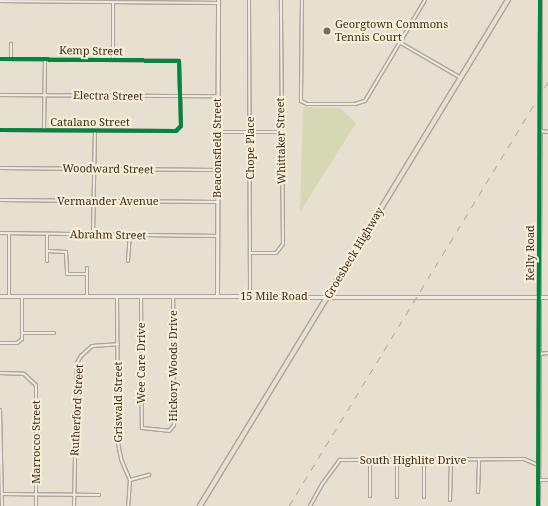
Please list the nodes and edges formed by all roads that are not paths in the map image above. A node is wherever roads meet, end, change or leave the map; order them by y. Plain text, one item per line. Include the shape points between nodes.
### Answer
1 (250, 0) edge
2 (281, 0) edge
3 (302, 0) edge
4 (425, 0) edge
5 (508, 0) edge
6 (540, 0) edge
7 (0, 1) edge
8 (218, 1) edge
9 (113, 2) junction
10 (400, 42) junction
11 (11, 44) dead end
12 (0, 59) edge
13 (11, 59) junction
14 (44, 60) junction
15 (113, 60) junction
16 (461, 78) junction
17 (0, 94) edge
18 (44, 95) junction
19 (216, 96) junction
20 (181, 97) junction
21 (0, 130) edge
22 (44, 131) junction
23 (95, 131) junction
24 (540, 131) junction
25 (217, 132) junction
26 (249, 132) junction
27 (281, 132) junction
28 (548, 132) edge
29 (0, 168) edge
30 (94, 169) junction
31 (216, 170) junction
32 (0, 200) edge
33 (93, 201) junction
34 (217, 202) junction
35 (0, 233) edge
36 (9, 233) junction
37 (47, 234) junction
38 (93, 234) junction
39 (130, 235) junction
40 (216, 236) junction
41 (47, 251) junction
42 (250, 253) junction
43 (128, 260) dead end
44 (47, 261) dead end
45 (87, 268) dead end
46 (87, 274) junction
47 (0, 296) edge
48 (9, 296) junction
49 (22, 296) junction
50 (86, 296) junction
51 (117, 296) junction
52 (141, 296) junction
53 (173, 296) junction
54 (217, 296) junction
55 (329, 296) junction
56 (250, 297) junction
57 (539, 297) junction
58 (548, 297) edge
59 (22, 333) junction
60 (54, 333) dead end
61 (0, 343) edge
62 (118, 344) junction
63 (548, 353) edge
64 (539, 354) junction
65 (0, 373) edge
66 (0, 410) edge
67 (144, 430) joint
68 (370, 460) junction
69 (397, 460) junction
70 (424, 460) junction
71 (451, 460) junction
72 (479, 460) junction
73 (538, 466) junction
74 (149, 475) dead end
75 (130, 480) junction
76 (538, 480) junction
77 (548, 480) edge
78 (478, 492) dead end
79 (2, 494) junction
80 (36, 494) junction
81 (74, 494) junction
82 (98, 495) dead end
83 (370, 496) dead end
84 (424, 497) dead end
85 (397, 498) dead end
86 (450, 500) dead end
87 (2, 506) edge
88 (36, 506) edge
89 (74, 506) edge
90 (128, 506) edge
91 (200, 506) edge
92 (310, 506) edge
93 (538, 506) edge

1 - 26 street, Chope Place
2 - 27 street, Whittaker Street
3 - 10 street via 301,100 304,103 364,103
4 - 10 street
5 - 16 main road, Groesbeck Highway
6 - 24 street, Kelly Road
7 - 9 street
8 - 9 street
8 - 19 street, Beaconsfield Street
9 - 15 street
10 - 16 street
11 - 13 street
12 - 13 street, Kemp Street
13 - 14 street, Kemp Street
14 - 15 street, Kemp Street
14 - 18 street
15 - 20 street, Kemp Street via 181,62
16 - 55 main road, Groesbeck Highway
17 - 18 street, Electra Street
18 - 20 street, Electra Street
18 - 22 street
19 - 20 street, Electra Street
19 - 25 street, Beaconsfield Street
20 - 23 street, Catalano Street via 179,130
21 - 22 street, Catalano Street
22 - 23 street, Catalano Street
23 - 30 street
24 - 28 street
24 - 57 street, Kelly Road
25 - 26 street
25 - 31 street, Beaconsfield Street
26 - 27 street
26 - 42 street, Chope Place
27 - 42 street, Whittaker Street via 282,246 276,253
29 - 30 street, Woodward Street
30 - 31 street, Woodward Street
30 - 33 street
31 - 34 street, Beaconsfield Street
32 - 33 street, Vermander Avenue
33 - 34 street, Vermander Avenue
33 - 38 street
34 - 40 street, Beaconsfield Street
35 - 36 street, Abrahm Street
36 - 37 street, Abrahm Street
36 - 48 street
37 - 38 street, Abrahm Street
37 - 41 street
38 - 39 street, Abrahm Street
39 - 40 street, Abrahm Street
39 - 43 street
40 - 54 street, Beaconsfield Street
41 - 44 street
41 - 46 street via 66,252 66,274
42 - 56 street, Chope Place
45 - 46 street
46 - 50 street
47 - 48 street, 15 Mile Road
48 - 49 street, 15 Mile Road
49 - 50 street, 15 Mile Road
49 - 59 street
50 - 51 street, 15 Mile Road
51 - 52 street, 15 Mile Road
51 - 62 street, Griswald Street
52 - 53 street, 15 Mile Road
52 - 67 street, Wee Care Drive
53 - 54 street, 15 Mile Road
53 - 67 street, Hickory Woods Drive via 174,426 169,431
54 - 56 street, 15 Mile Road
55 - 56 street, 15 Mile Road
55 - 57 street, 15 Mile Road
55 - 91 main road, Groesbeck Highway
57 - 58 street, 15 Mile Road
57 - 64 street, Kelly Road
59 - 60 street
59 - 61 street via 19,343
62 - 75 street, Griswald Street via 118,448
62 - 81 street, Rutherford Street via 92,346 77,363
63 - 64 street
64 - 73 street, Kelly Road
65 - 80 street, Marrocco Street via 24,374 32,379 37,392
66 - 79 street
68 - 69 street, South Highlite Drive
68 - 83 street
68 - 92 street, South Highlite Drive via 340,460 322,483
69 - 70 street, South Highlite Drive
69 - 85 street
70 - 71 street, South Highlite Drive
70 - 84 street
71 - 72 street, South Highlite Drive
71 - 86 street
72 - 73 street, South Highlite Drive via 524,459
72 - 78 street
73 - 76 street, Kelly Road
74 - 75 street
75 - 90 street, Griswald Street
76 - 77 street
76 - 93 street, Kelly Road
79 - 80 street
79 - 87 street
80 - 81 street
80 - 88 street, Marrocco Street
81 - 82 street
81 - 89 street, Rutherford Street

